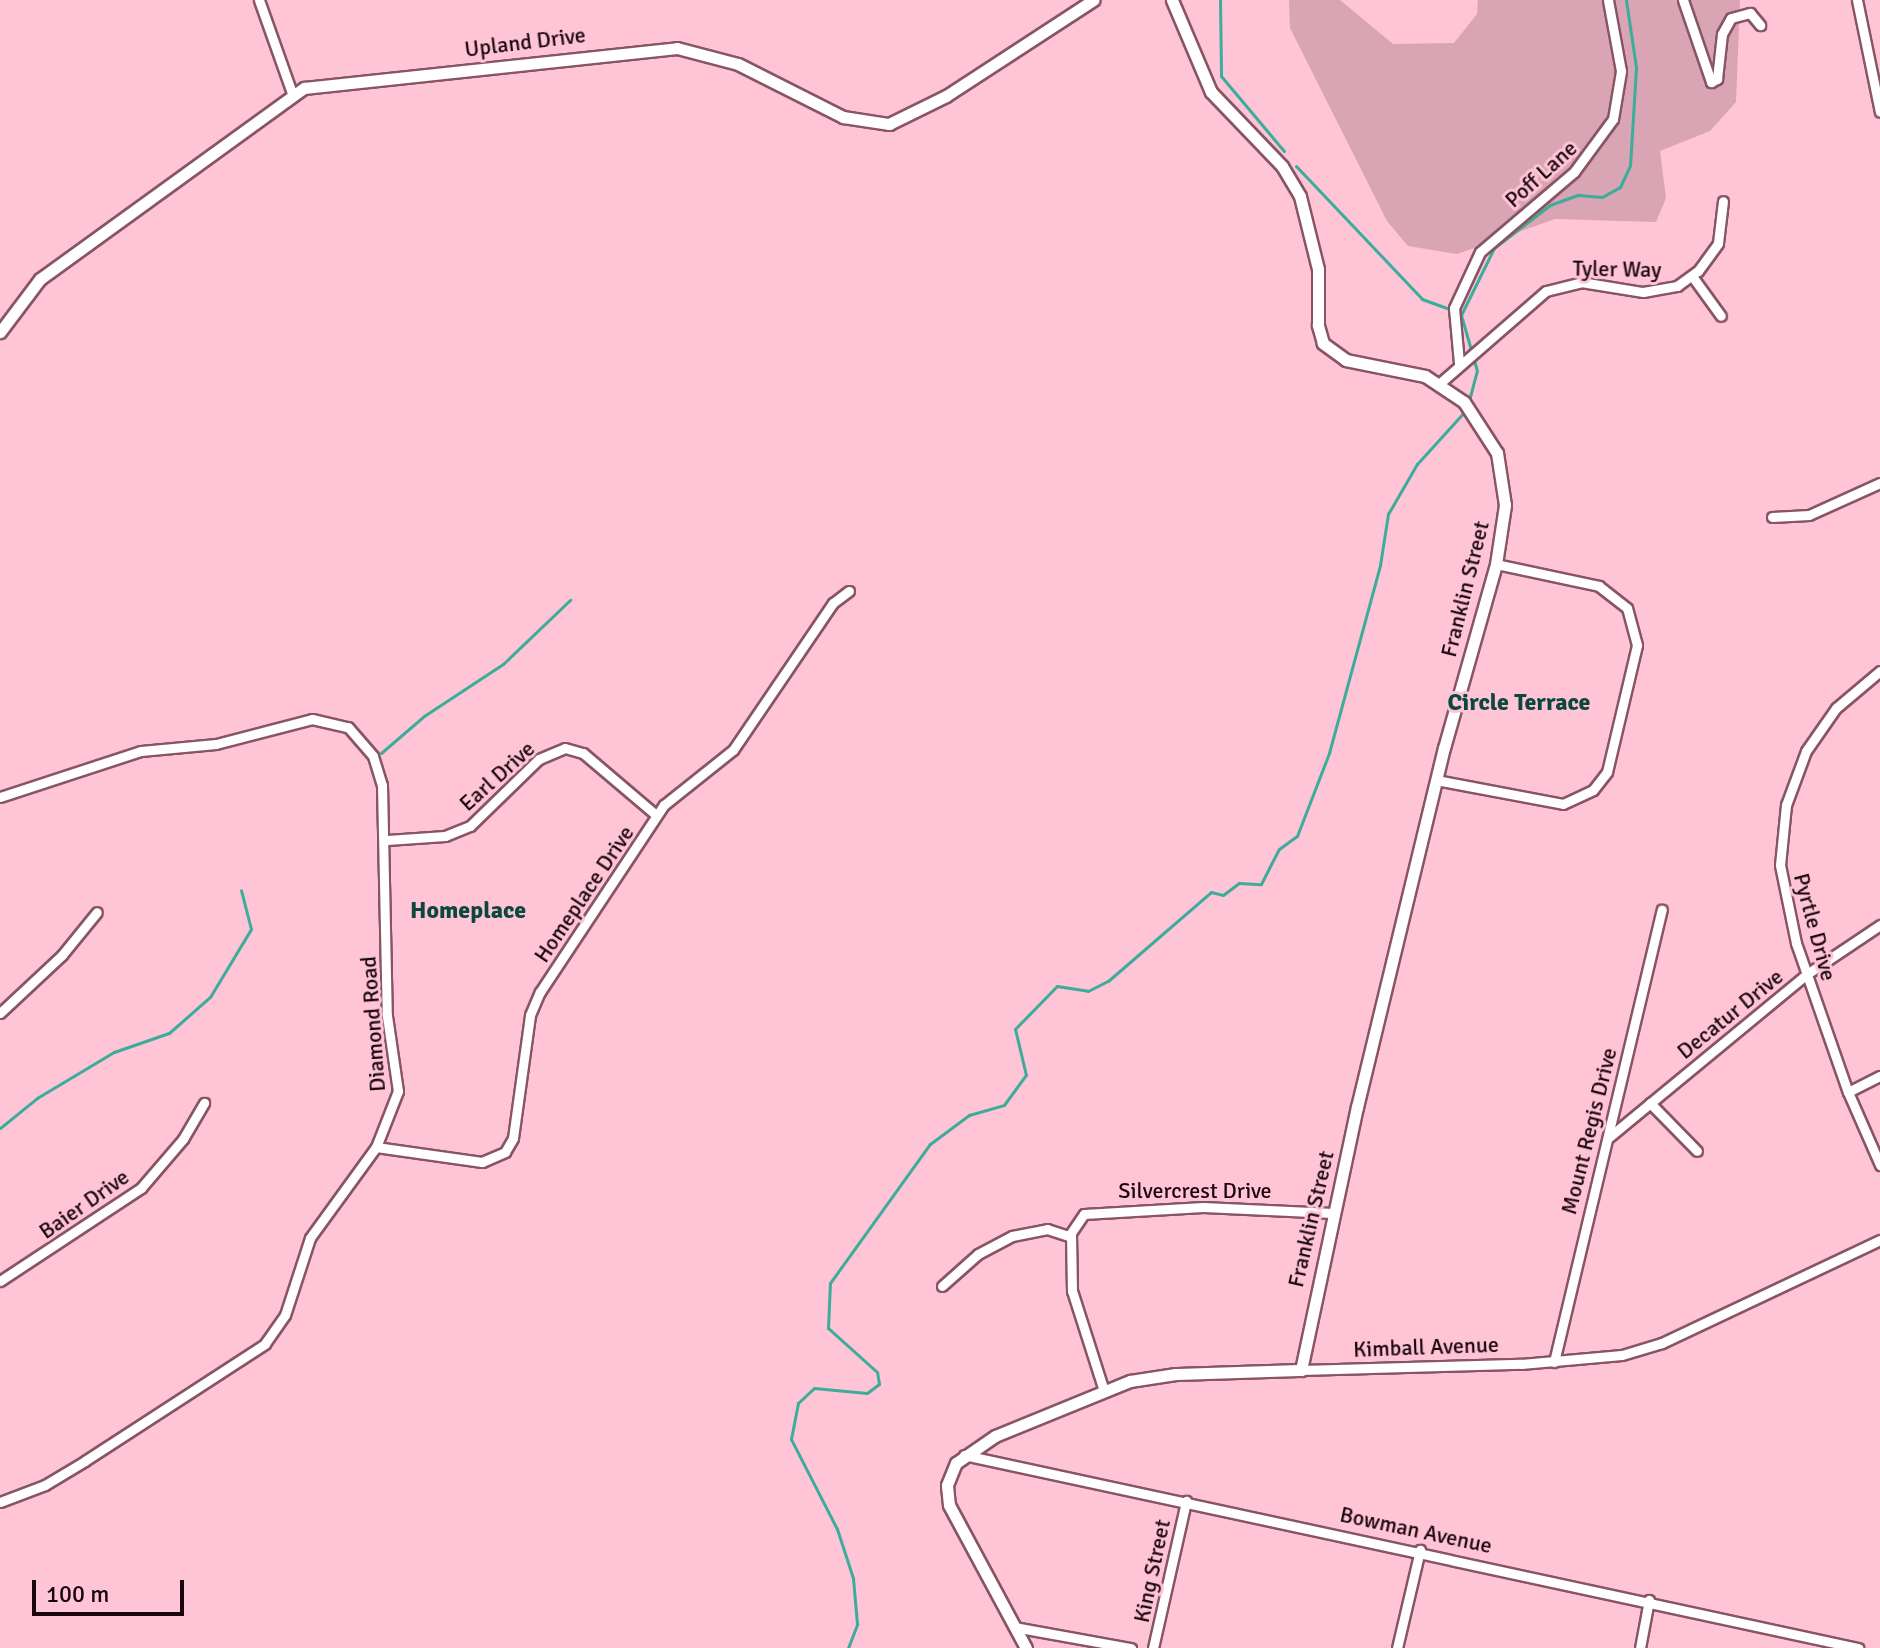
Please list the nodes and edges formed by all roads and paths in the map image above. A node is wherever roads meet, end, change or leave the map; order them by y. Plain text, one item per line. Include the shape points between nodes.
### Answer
1 (259, 0) edge
2 (1093, 0) edge
3 (1172, 0) edge
4 (1608, 0) edge
5 (1683, 0) edge
6 (1857, 0) edge
7 (1760, 25) dead end
8 (1876, 62) edge
9 (292, 93) junction
10 (1880, 112) edge
11 (1723, 201) dead end
12 (1692, 276) junction
13 (1721, 316) dead end
14 (0, 332) edge
15 (1462, 361) junction
16 (1440, 383) junction
17 (1880, 483) edge
18 (1772, 517) dead end
19 (1496, 564) junction
20 (849, 591) dead end
21 (1880, 671) edge
22 (1436, 780) junction
23 (0, 797) edge
24 (656, 815) junction
25 (387, 840) junction
26 (1662, 910) dead end
27 (97, 912) dead end
28 (1880, 925) edge
29 (1807, 974) junction
30 (0, 1013) edge
31 (1880, 1076) edge
32 (1848, 1092) junction
33 (204, 1103) dead end
34 (1650, 1103) junction
35 (1608, 1138) junction
36 (376, 1147) junction
37 (1697, 1151) dead end
38 (1880, 1165) edge
39 (1333, 1213) junction
40 (1071, 1237) junction
41 (1880, 1240) edge
42 (0, 1281) edge
43 (942, 1286) dead end
44 (1554, 1362) junction
45 (1301, 1370) junction
46 (1104, 1391) junction
47 (964, 1455) junction
48 (1186, 1501) junction
49 (0, 1502) edge
50 (1420, 1550) junction
51 (1649, 1600) junction
52 (1014, 1627) junction
53 (1026, 1648) edge
54 (1131, 1648) edge
55 (1153, 1648) edge
56 (1397, 1648) edge
57 (1640, 1648) edge
58 (1856, 1648) edge

1 - 9 street
2 - 9 street, Upland Drive via 946,96 889,124 843,117 738,64 677,48 313,86
3 - 16 street, Franklin Street via 1211,92 1282,166 1300,196 1318,269 1323,343 1346,360
4 - 15 street, Poff Lane via 1621,71 1613,119 1574,172 1480,252 1454,308
5 - 7 street via 1711,82 1717,79 1722,34 1731,18 1750,13
6 - 8 street
8 - 10 street
9 - 14 street, Upland Drive via 40,279
11 - 12 street, Tyler Way via 1718,243
12 - 13 street
12 - 15 street, Tyler Way via 1661,291 1581,282 1546,291
15 - 16 street, Tyler Way
16 - 19 street, Franklin Street via 1477,417 1497,453 1504,484
17 - 18 street via 1809,515
19 - 22 street, Franklin Street
19 - 22 street via 1599,586 1627,608 1637,645 1607,772 1593,790 1563,804
20 - 24 street, Homeplace Drive via 833,603 733,750
21 - 29 street, Pyrtle Drive via 1816,733 1786,805 1782,880
22 - 39 street, Franklin Street
23 - 25 street, Diamond Road via 125,754 216,744 287,723 325,719 358,735 373,756 382,785
24 - 25 street, Earl Drive via 583,753 565,748 539,759 481,818 458,832
24 - 36 street, Homeplace Drive via 535,1002 513,1138 505,1152 482,1162
25 - 36 street, Diamond Road via 386,1005 398,1091
26 - 35 street, Mount Regis Drive
27 - 30 street via 62,955
28 - 29 street, Decatur Drive
29 - 32 street, Pyrtle Drive
29 - 34 street, Decatur Drive
31 - 32 street
32 - 38 street, Pyrtle Drive
33 - 42 street, Baier Drive via 183,1139 141,1188
34 - 35 street, Decatur Drive
34 - 37 street
35 - 44 street, Mount Regis Drive
36 - 49 street, Diamond Road via 313,1233 285,1315 265,1344 58,1477
39 - 40 street, Silvercrest Drive via 1203,1207 1096,1210 1079,1219
39 - 45 street, Franklin Street
40 - 43 street via 1047,1229 1012,1236 978,1254
40 - 46 street via 1072,1291
41 - 44 street, Kimball Avenue via 1662,1343 1609,1357
44 - 45 street, Kimball Avenue
45 - 46 street, Kimball Avenue via 1162,1376
46 - 47 street, Kimball Avenue via 995,1436
47 - 48 street, Bowman Avenue
47 - 52 street via 949,1476 949,1505
48 - 50 street, Bowman Avenue
48 - 55 street, King Street
50 - 51 street, Bowman Avenue
50 - 56 street
51 - 57 street
51 - 58 street, Bowman Avenue
52 - 53 street
52 - 54 street

